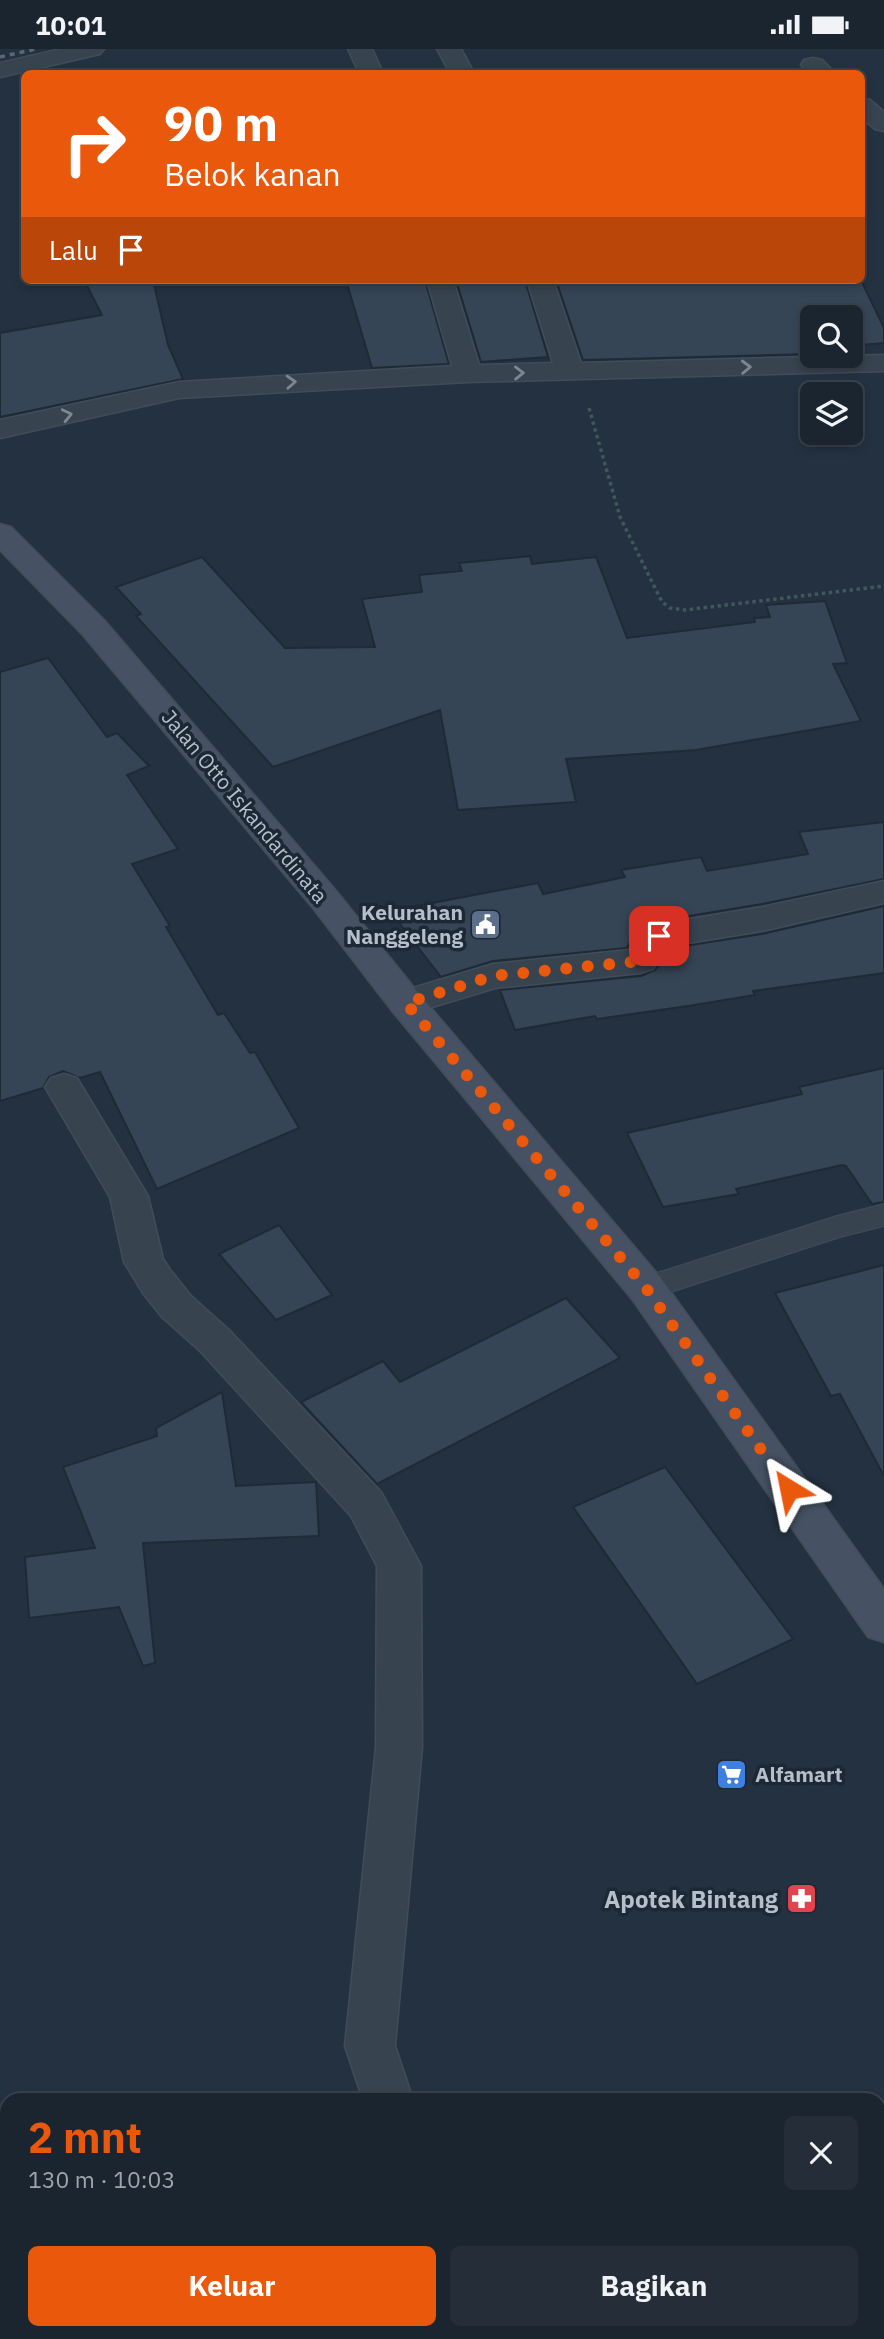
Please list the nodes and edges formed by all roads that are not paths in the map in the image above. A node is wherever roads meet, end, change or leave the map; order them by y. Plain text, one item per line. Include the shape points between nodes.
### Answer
1 (92, 49) edge
2 (360, 49) edge
3 (449, 49) edge
4 (0, 70) edge
5 (370, 70) edge
6 (460, 70) edge
7 (865, 108) edge
8 (884, 124) edge
9 (441, 284) edge
10 (541, 284) edge
11 (884, 363) edge
12 (574, 372) junction
13 (468, 374) junction
14 (0, 429) edge
15 (0, 533) edge
16 (884, 893) edge
17 (406, 1003) junction
18 (64, 1087) dead end
19 (884, 1215) edge
20 (646, 1288) junction
21 (884, 1624) edge
22 (386, 2093) edge

1 - 4 street
2 - 5 street
3 - 6 street
7 - 8 street
9 - 13 street
10 - 12 street
12 -> 11 street
13 -> 12 street
14 -> 13 street via 179,390
15 - 17 main road, Jalan Otto Iskandardinata via 93,627 325,900
16 - 17 street via 659,936 648,943 640,961 493,976
17 - 20 main road, Jalan Otto Iskandardinata
18 - 22 street via 129,1196 144,1262 157,1282 366,1504 399,1566 399,1747 370,2046
19 - 20 lane
20 - 21 main road, Jalan Otto Iskandardinata

